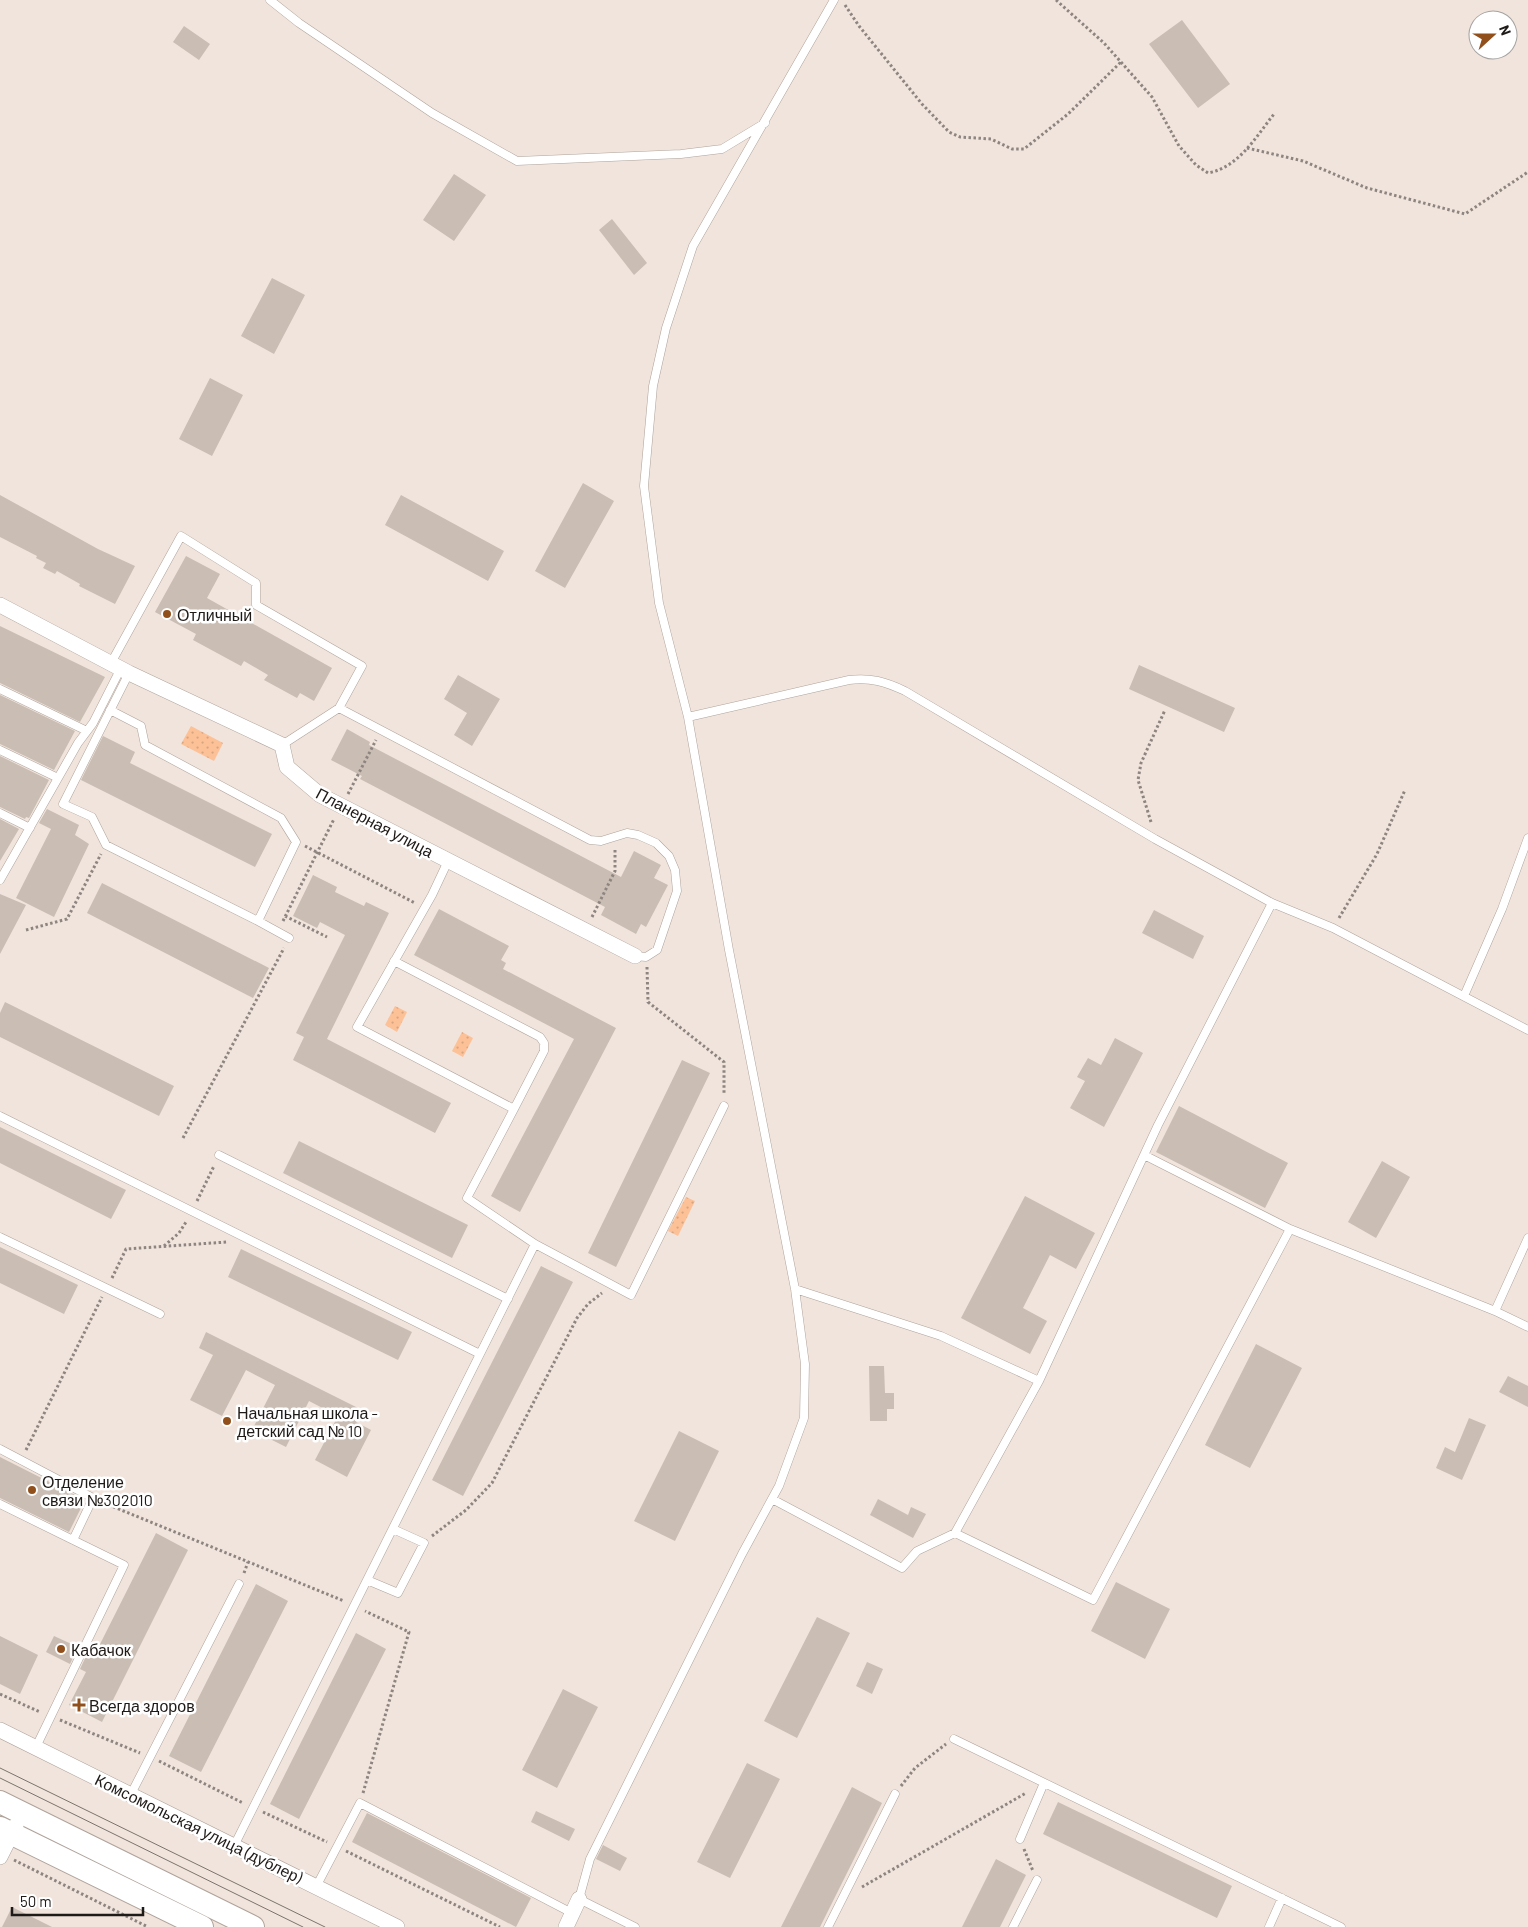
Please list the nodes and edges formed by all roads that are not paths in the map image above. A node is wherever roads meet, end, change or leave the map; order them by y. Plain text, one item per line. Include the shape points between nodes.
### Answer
1 (270, 0) edge
2 (834, 0) edge
3 (765, 122) junction
4 (0, 605) edge
5 (120, 668) junction
6 (0, 689) edge
7 (340, 708) junction
8 (110, 710) junction
9 (688, 717) junction
10 (87, 731) junction
11 (282, 744) junction
12 (0, 750) edge
13 (58, 778) junction
14 (0, 813) edge
15 (30, 828) junction
16 (1528, 838) edge
17 (448, 861) junction
18 (0, 879) edge
19 (1272, 902) junction
20 (258, 920) junction
21 (289, 938) road end
22 (641, 956) joint
23 (394, 961) junction
24 (1464, 996) junction
25 (1528, 1030) edge
26 (724, 1106) road end
27 (514, 1109) junction
28 (0, 1116) edge
29 (219, 1155) dead end
30 (1144, 1155) junction
31 (1290, 1229) junction
32 (0, 1237) edge
33 (1528, 1238) edge
34 (535, 1244) junction
35 (795, 1290) junction
36 (508, 1299) junction
37 (1495, 1311) junction
38 (160, 1314) dead end
39 (1528, 1327) edge
40 (480, 1354) junction
41 (1039, 1381) junction
42 (0, 1449) edge
43 (772, 1499) junction
44 (0, 1504) edge
45 (393, 1529) junction
46 (955, 1533) junction
47 (73, 1540) junction
48 (368, 1580) junction
49 (239, 1584) dead end
50 (0, 1730) edge
51 (954, 1739) road end
52 (36, 1748) junction
53 (1044, 1783) junction
54 (131, 1794) junction
55 (895, 1794) road end
56 (0, 1802) edge
57 (22, 1813) junction
58 (1020, 1839) road end
59 (3, 1843) edge
60 (234, 1846) junction
61 (1037, 1880) road end
62 (316, 1886) junction
63 (1282, 1898) junction
64 (578, 1899) junction
65 (569, 1920) edge
66 (202, 1927) edge
67 (253, 1927) edge
68 (397, 1927) edge
69 (635, 1927) edge
70 (828, 1927) edge
71 (1013, 1927) edge
72 (1269, 1927) edge
73 (1340, 1927) edge

1 - 3 lane via 432,113 517,161 681,154 722,149
2 - 3 lane
3 - 9 lane via 693,246 666,328 653,386 644,486 659,604
4 - 5 street
5 - 7 lane via 181,536 256,583 256,605 362,666
5 - 8 lane
5 - 10 lane
5 - 11 street
6 - 10 lane
7 - 11 lane
7 - 22 lane via 590,840 600,842 627,833 656,843 669,856 678,891 657,950
8 - 20 lane via 141,726 145,745 281,818 296,842
8 - 20 lane via 63,804 92,817 106,845
9 - 19 lane via 849,680 864,678 884,682 905,691 1155,839
9 - 35 lane
10 - 13 lane
11 - 17 street, Планерная улица via 287,767 320,795
12 - 13 lane
13 - 15 lane
14 - 15 lane
15 - 18 lane
16 - 24 lane via 1498,919
17 - 22 street, Планерная улица
17 - 23 lane
19 - 24 lane via 1333,928
19 - 30 lane
20 - 21 lane
23 - 27 lane via 540,1037 544,1051
23 - 27 lane via 357,1027
24 - 25 lane
26 - 34 lane via 631,1295
27 - 34 lane via 467,1198
28 - 40 lane
29 - 36 lane
30 - 31 lane
30 - 41 lane
31 - 37 lane
31 - 46 lane via 1093,1600
32 - 38 lane
33 - 37 lane
34 - 36 lane
35 - 41 lane via 942,1336
35 - 43 lane via 805,1364 804,1418
36 - 40 lane
37 - 39 lane
40 - 45 lane
41 - 46 lane
42 - 47 lane via 93,1498
43 - 46 lane via 902,1568 917,1551
43 - 64 lane via 737,1562 590,1859
44 - 47 lane
45 - 48 lane
45 - 48 lane via 424,1543 398,1593
47 - 52 lane via 124,1565
48 - 60 lane
49 - 54 lane
50 - 52 street, Комсомольская улица (дублер)
51 - 53 lane
52 - 54 street, Комсомольская улица (дублер)
53 - 58 lane
53 - 63 lane
54 - 60 street, Комсомольская улица (дублер)
55 - 70 lane
56 - 57 main road
57 - 59 street
57 - 67 main road
59 - 66 main road
60 - 62 street, Комсомольская улица (дублер)
61 - 71 lane
62 - 65 lane via 360,1803
62 - 68 street, Комсомольская улица (дублер)
63 - 72 lane
63 - 73 lane
64 - 65 street
64 - 69 lane

